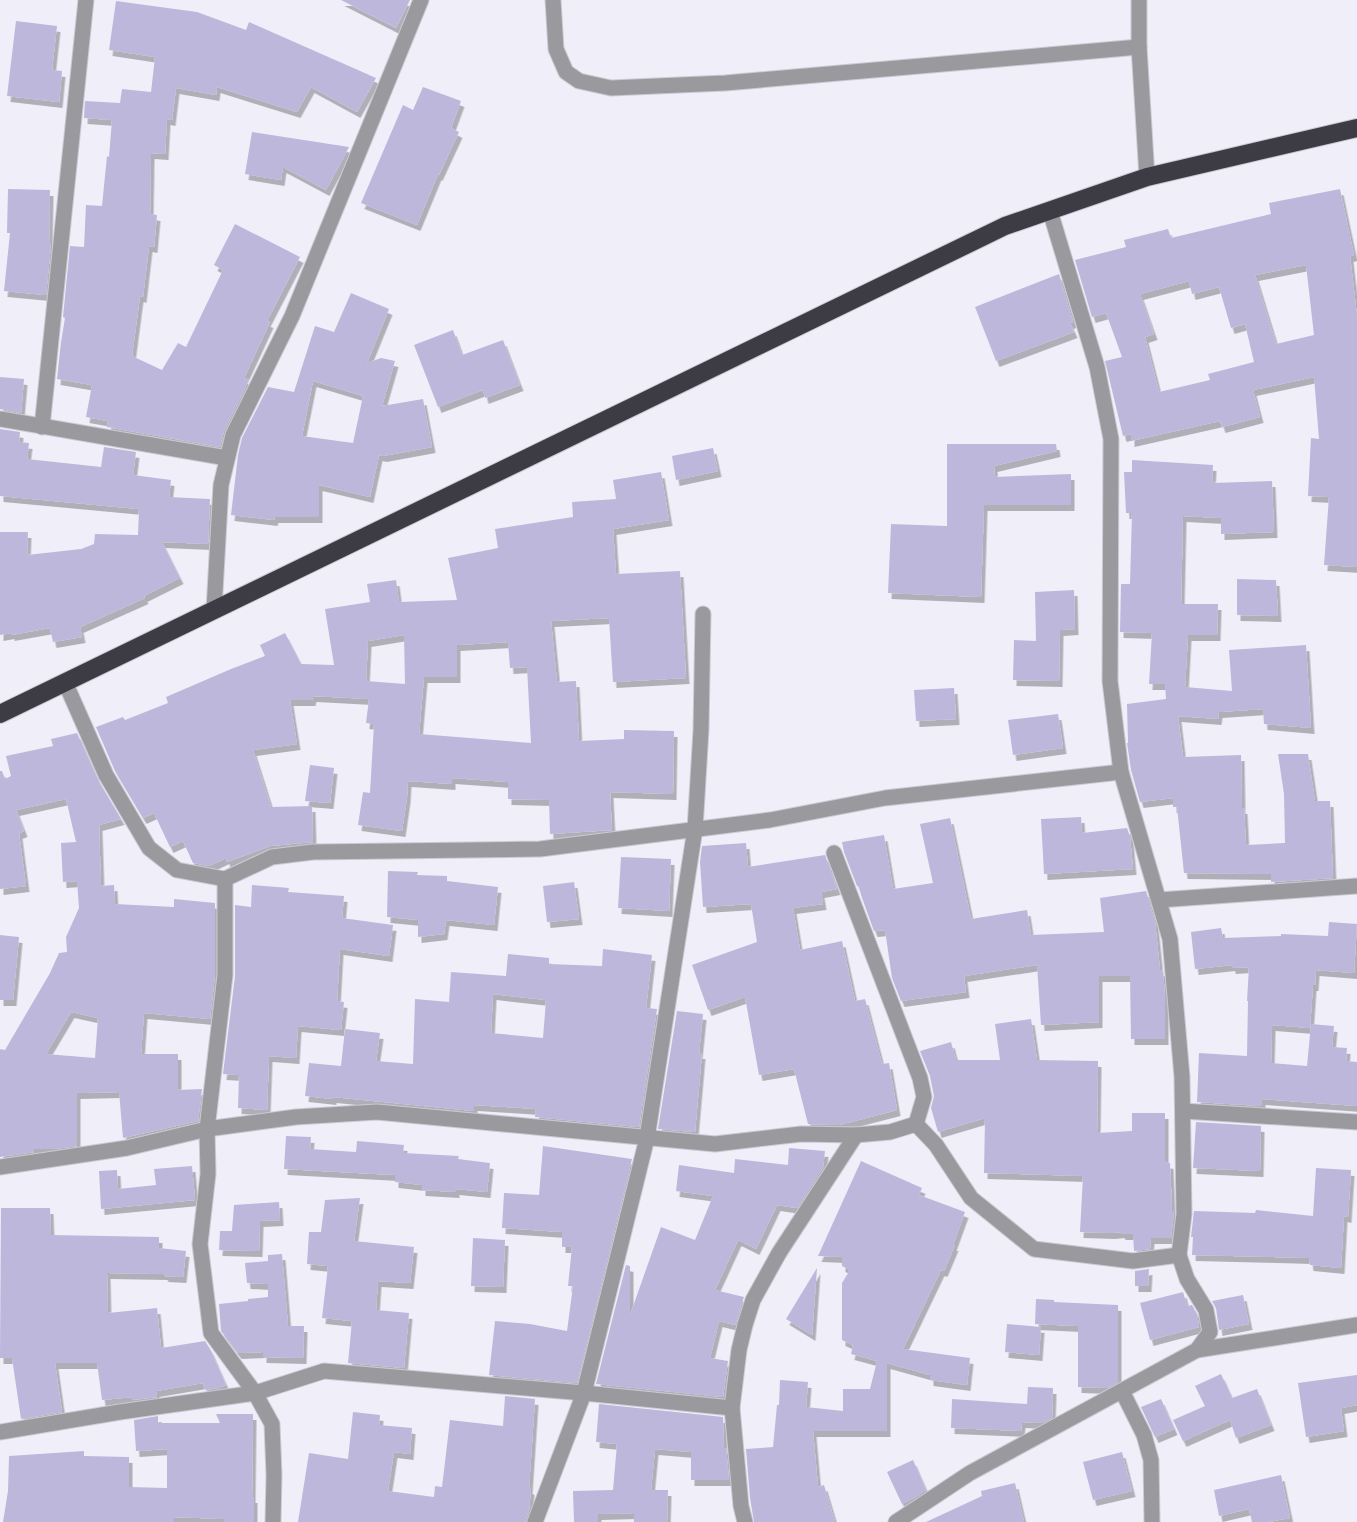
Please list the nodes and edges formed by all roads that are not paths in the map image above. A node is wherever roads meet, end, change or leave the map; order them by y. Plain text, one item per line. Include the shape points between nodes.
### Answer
1 (86, 0) edge
2 (421, 0) edge
3 (553, 0) edge
4 (1139, 0) edge
5 (1139, 47) junction
6 (1357, 128) edge
7 (1148, 177) junction
8 (1050, 211) junction
9 (0, 419) edge
10 (42, 427) junction
11 (227, 458) junction
12 (214, 610) junction
13 (703, 614) dead end
14 (65, 682) junction
15 (0, 714) edge
16 (1121, 772) junction
17 (695, 829) junction
18 (834, 853) dead end
19 (225, 879) junction
20 (1357, 886) edge
21 (1159, 900) junction
22 (1183, 1111) junction
23 (1357, 1122) edge
24 (916, 1124) junction
25 (207, 1129) junction
26 (856, 1136) junction
27 (646, 1138) junction
28 (0, 1167) edge
29 (1179, 1256) junction
30 (1357, 1325) edge
31 (1197, 1350) junction
32 (1122, 1391) junction
33 (584, 1393) junction
34 (255, 1394) junction
35 (732, 1408) junction
36 (0, 1432) edge
37 (273, 1522) edge
38 (535, 1522) edge
39 (745, 1522) edge
40 (896, 1522) edge
41 (1152, 1522) edge

1 - 10 street
2 - 11 street via 292,316 233,435
3 - 5 street via 556,49 566,72 579,81 611,88 725,83
4 - 5 street
5 - 7 street
6 - 7 highway
7 - 8 highway
8 - 12 highway via 1005,226
8 - 16 street via 1098,368 1110,440 1110,681
9 - 10 street
10 - 11 street
11 - 12 street via 221,485
12 - 14 highway
13 - 17 street
14 - 15 highway
14 - 19 street via 106,775 149,848 177,870
16 - 17 street via 885,798 770,820
16 - 21 street
17 - 19 street via 540,849 313,852 272,857
17 - 27 street
18 - 24 street via 920,1078 924,1097
19 - 25 street via 225,975
20 - 21 street
21 - 22 street via 1170,939
22 - 23 street
22 - 29 street via 1184,1214
24 - 26 street
24 - 29 street via 936,1145 971,1198 1034,1249 1133,1261
25 - 27 street via 296,1117 377,1112
25 - 28 street via 127,1148
25 - 34 street via 208,1174 200,1244 211,1333
26 - 27 street via 801,1134 714,1144
26 - 35 street via 753,1300 740,1350
27 - 33 street
29 - 31 street via 1187,1279 1206,1310 1210,1332
30 - 31 street
31 - 32 street
32 - 40 street via 970,1473
32 - 41 street via 1151,1460
33 - 34 street via 324,1371
33 - 35 street
33 - 38 street
34 - 36 street
34 - 37 street via 272,1424
35 - 39 street

